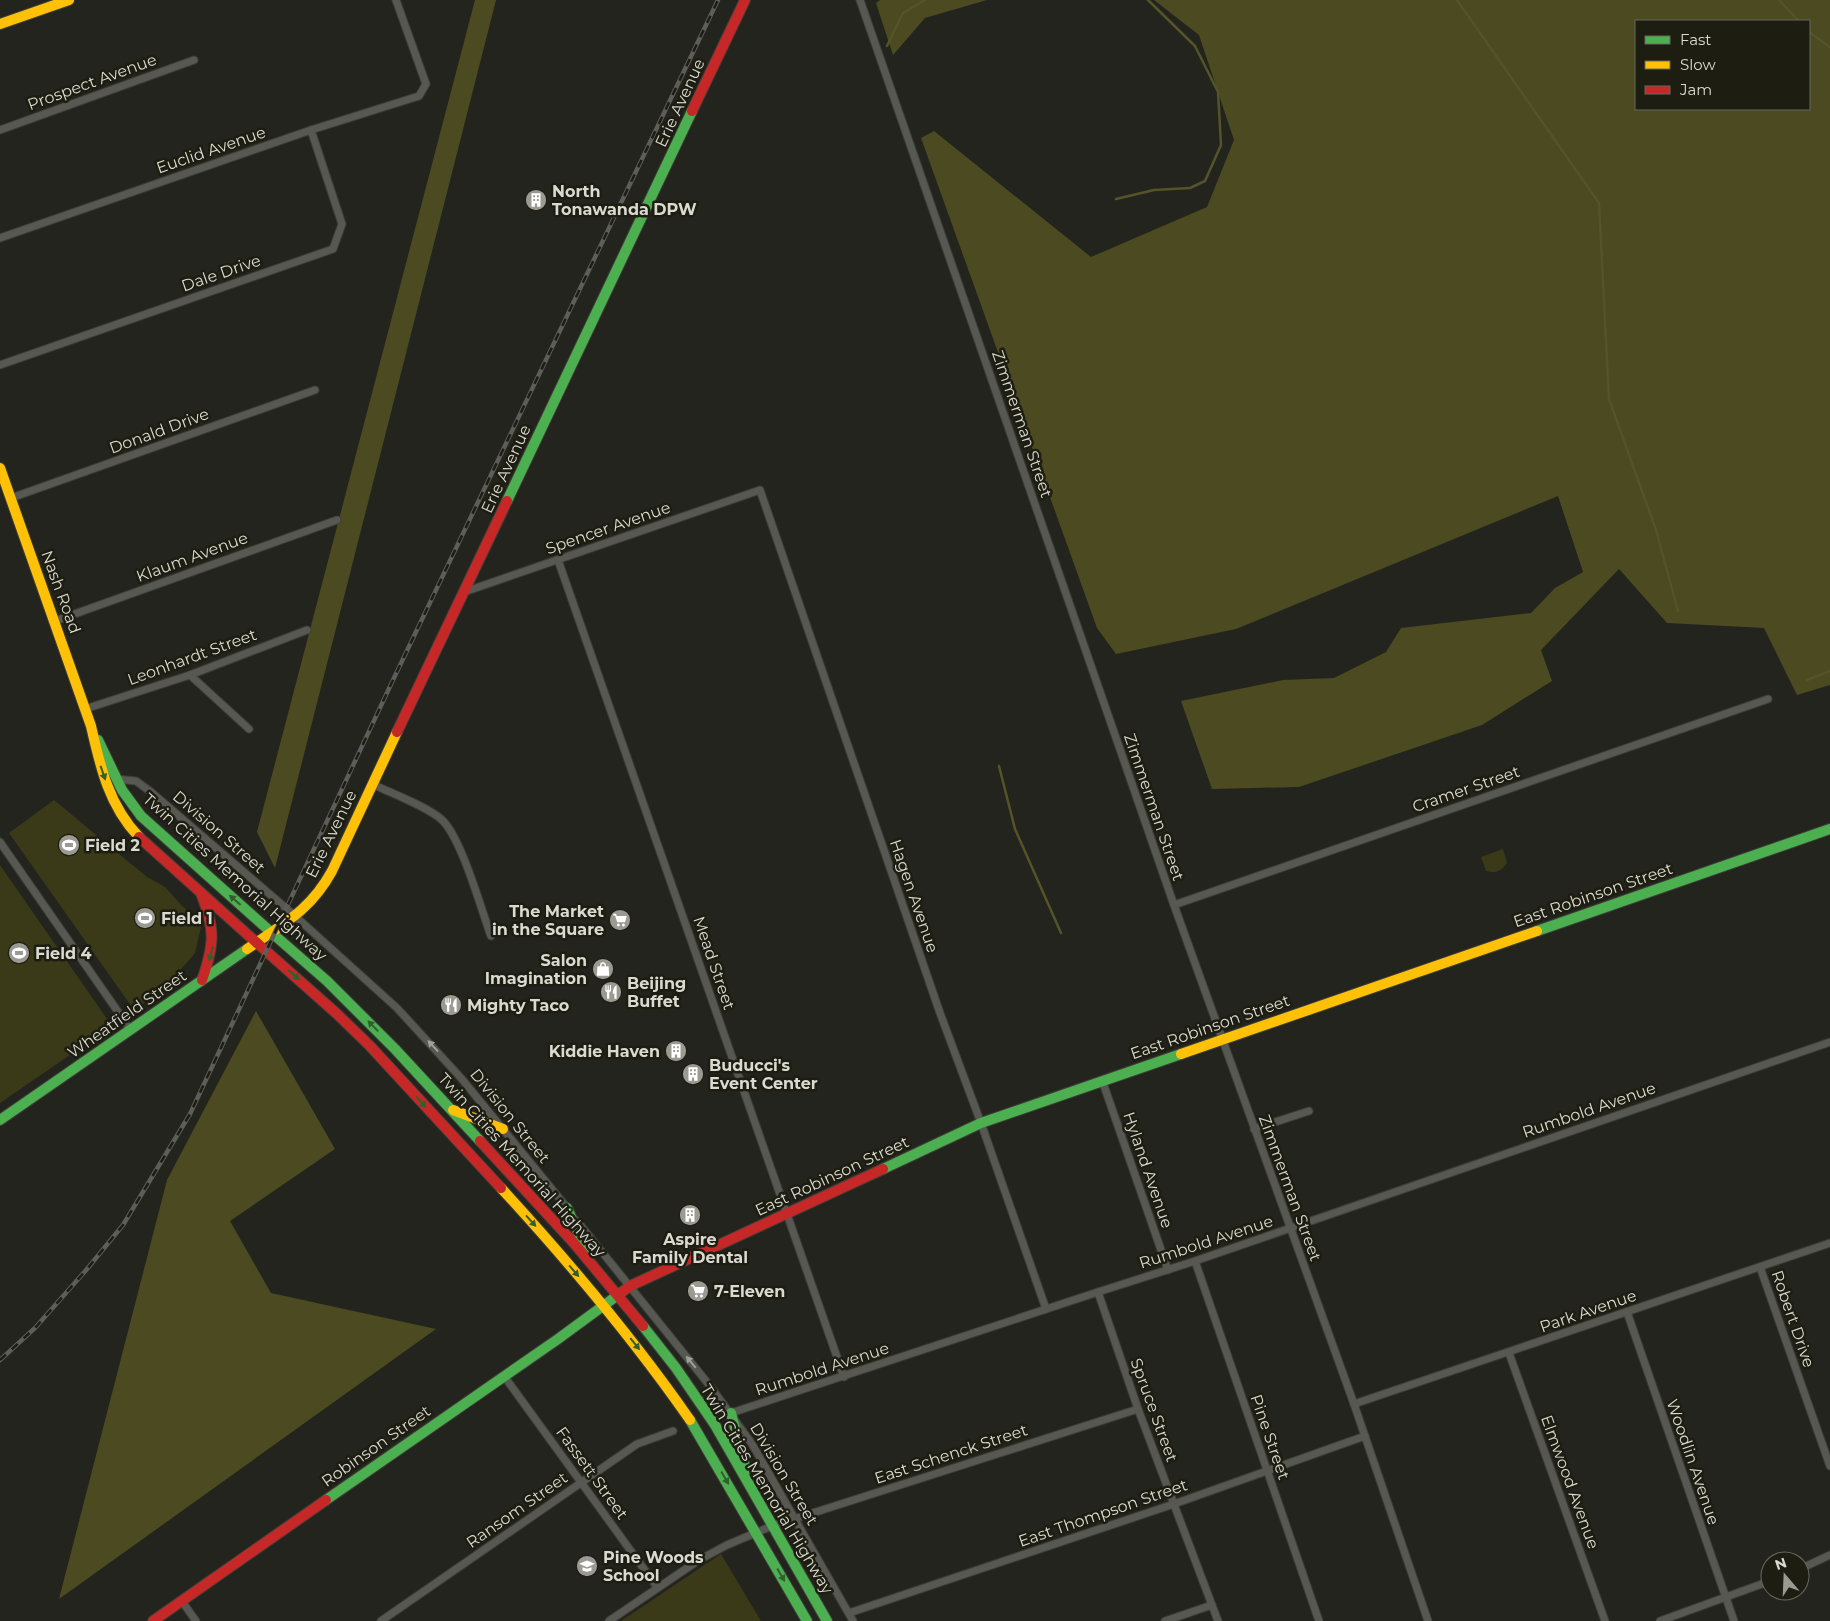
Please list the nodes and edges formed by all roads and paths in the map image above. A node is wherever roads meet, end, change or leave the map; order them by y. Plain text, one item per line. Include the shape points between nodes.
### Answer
1 (69, 0) edge
2 (396, 0) edge
3 (745, 0) edge
4 (860, 0) edge
5 (0, 24) edge
6 (194, 60) dead end
7 (0, 130) edge
8 (311, 130) junction
9 (0, 238) edge
10 (0, 365) edge
11 (315, 390) dead end
12 (0, 468) edge
13 (760, 490) joint
14 (11, 498) junction
15 (338, 520) dead end
16 (558, 560) junction
17 (464, 592) junction
18 (55, 621) junction
19 (307, 630) dead end
20 (190, 674) junction
21 (1768, 699) dead end
22 (86, 709) junction
23 (91, 726) junction
24 (249, 729) dead end
25 (116, 779) junction
26 (372, 784) junction
27 (1830, 829) edge
28 (0, 842) edge
29 (201, 894) junction
30 (1174, 905) junction
31 (296, 916) junction
32 (272, 932) junction
33 (491, 936) dead end
34 (257, 943) junction
35 (202, 980) junction
36 (130, 1029) junction
37 (1222, 1040) junction
38 (1830, 1042) edge
39 (1102, 1080) junction
40 (451, 1109) junction
41 (1309, 1111) dead end
42 (0, 1120) edge
43 (981, 1123) junction
44 (503, 1129) junction
45 (1254, 1129) junction
46 (567, 1208) junction
47 (787, 1213) junction
48 (1290, 1228) junction
49 (1830, 1243) edge
50 (1195, 1261) junction
51 (1760, 1266) junction
52 (596, 1269) junction
53 (1168, 1270) junction
54 (630, 1286) junction
55 (1098, 1292) junction
56 (618, 1295) junction
57 (604, 1306) junction
58 (1046, 1309) junction
59 (1627, 1312) junction
60 (1510, 1353) junction
61 (504, 1376) junction
62 (844, 1377) junction
63 (1354, 1404) junction
64 (1138, 1408) junction
65 (731, 1413) junction
66 (673, 1431) dead end
67 (1365, 1436) junction
68 (1830, 1466) edge
69 (1268, 1471) junction
70 (581, 1482) junction
71 (751, 1486) junction
72 (1174, 1504) junction
73 (795, 1519) junction
74 (772, 1526) junction
75 (756, 1532) junction
76 (1830, 1555) edge
77 (1810, 1564) edge
78 (1760, 1584) edge
79 (657, 1587) junction
80 (1725, 1596) junction
81 (181, 1600) junction
82 (1212, 1605) junction
83 (849, 1613) junction
84 (152, 1621) edge
85 (196, 1621) edge
86 (381, 1621) edge
87 (608, 1621) edge
88 (807, 1621) edge
89 (827, 1621) edge
90 (853, 1621) edge
91 (1164, 1621) edge
92 (1218, 1621) edge
93 (1319, 1621) edge
94 (1428, 1621) edge
95 (1605, 1621) edge
96 (1660, 1621) edge
97 (1734, 1621) edge

1 - 5 main road
2 - 8 street, Euclid Avenue via 426,84 419,96
3 - 17 main road, Erie Avenue
4 - 30 street, Zimmerman Street
6 - 7 street, Prospect Avenue
8 - 9 street, Euclid Avenue
8 - 10 street, Dale Drive via 342,224 333,248
11 - 14 street, Donald Drive
12 - 14 main road, Nash Road
13 - 16 street, Spencer Avenue
13 - 43 street, Hagen Avenue
14 - 18 main road, Nash Road
15 - 18 street, Klaum Avenue
16 - 17 street, Spencer Avenue
16 - 47 street, Mead Street
17 - 26 main road, Erie Avenue
18 - 22 main road, Nash Road
19 - 20 street, Leonhardt Street
20 - 22 street, Leonhardt Street
20 - 24 street
21 - 30 street, Cramer Street
22 - 23 main road, Nash Road
23 - 25 main road, Twin Cities Memorial Highway
23 -> 29 main road, Twin Cities Memorial Highway via 99,762 122,818 144,843
25 - 31 street, Division Street via 143,785
32 -> 25 main road, Twin Cities Memorial Highway via 150,825 130,803
26 - 31 main road, Erie Avenue via 318,896
26 - 33 street via 430,812 447,825
27 - 37 main road, East Robinson Street
28 - 36 street
29 - 34 main road, Twin Cities Memorial Highway
29 -> 35 main road via 214,934
30 - 37 street, Zimmerman Street
31 - 32 main road, Erie Avenue
44 -> 31 street, Division Street via 410,1022
32 - 34 main road, Wheatfield Street
40 -> 32 main road, Twin Cities Memorial Highway via 360,1012
34 - 35 main road, Wheatfield Street
34 -> 57 main road, Twin Cities Memorial Highway via 370,1046 545,1236
35 - 36 main road, Wheatfield Street
36 - 42 main road, Wheatfield Street
37 - 39 main road, East Robinson Street
37 - 45 street, Zimmerman Street
38 - 48 street, Rumbold Avenue
39 - 43 main road, East Robinson Street
39 - 53 street, Hyland Avenue
40 - 44 main road
40 - 52 main road, Twin Cities Memorial Highway
41 - 45 street
43 - 47 main road, East Robinson Street
43 - 58 street, Hagen Avenue
44 - 46 street, Division Street
45 - 48 street, Zimmerman Street
46 - 52 main road
46 - 54 street, Division Street
47 - 54 main road, East Robinson Street
47 - 62 street, Mead Street
48 - 50 street, Rumbold Avenue
48 - 63 street, Zimmerman Street
49 - 51 street, Park Avenue
50 - 53 street, Rumbold Avenue
50 - 69 street, Pine Street
51 - 59 street, Park Avenue
51 - 68 street, Robert Drive
52 - 56 main road, Twin Cities Memorial Highway
53 - 55 street, Rumbold Avenue
54 - 56 main road, East Robinson Street
65 -> 54 street, Division Street
55 - 58 street, Rumbold Avenue
55 - 64 street, Spruce Street
56 - 57 main road, Robinson Street
56 - 71 main road, Twin Cities Memorial Highway via 676,1368
57 - 61 main road, Robinson Street
57 -> 75 main road, Twin Cities Memorial Highway via 678,1399
58 - 62 street, Rumbold Avenue
59 - 60 street, Park Avenue
59 - 80 street, Woodlin Avenue
60 - 63 street, Park Avenue
60 - 95 street, Elmwood Avenue
61 - 70 street, Fassett Street
61 - 81 main road, Robinson Street
62 - 65 street, Rumbold Avenue
63 - 67 street, Zimmerman Street
64 - 72 street, Spruce Street
64 - 73 street, East Schenck Street
65 - 71 main road
65 - 73 street, Division Street
66 - 70 street, Ransom Street via 637,1444
67 - 69 street, East Thompson Street
67 - 94 street, Zimmerman Street
69 - 72 street, East Thompson Street
69 - 93 street, Pine Street
70 - 79 street, Fassett Street
70 - 86 street, Ransom Street
71 - 74 main road, Twin Cities Memorial Highway
72 - 82 street, Spruce Street
72 - 83 street, East Thompson Street
73 - 74 street, East Schenck Street
73 - 83 street, Division Street
74 - 75 street, East Schenck Street
74 - 89 main road, Twin Cities Memorial Highway
75 - 79 street, East Schenck Street via 699,1560
75 -> 88 main road, Twin Cities Memorial Highway
76 - 77 street
78 - 80 street
79 - 87 street, East Schenck Street
80 - 96 street
80 - 97 street, Woodlin Avenue
81 - 84 main road, Robinson Street
81 - 85 street
82 - 91 street
82 - 92 street, Spruce Street
83 - 90 street, Division Street

